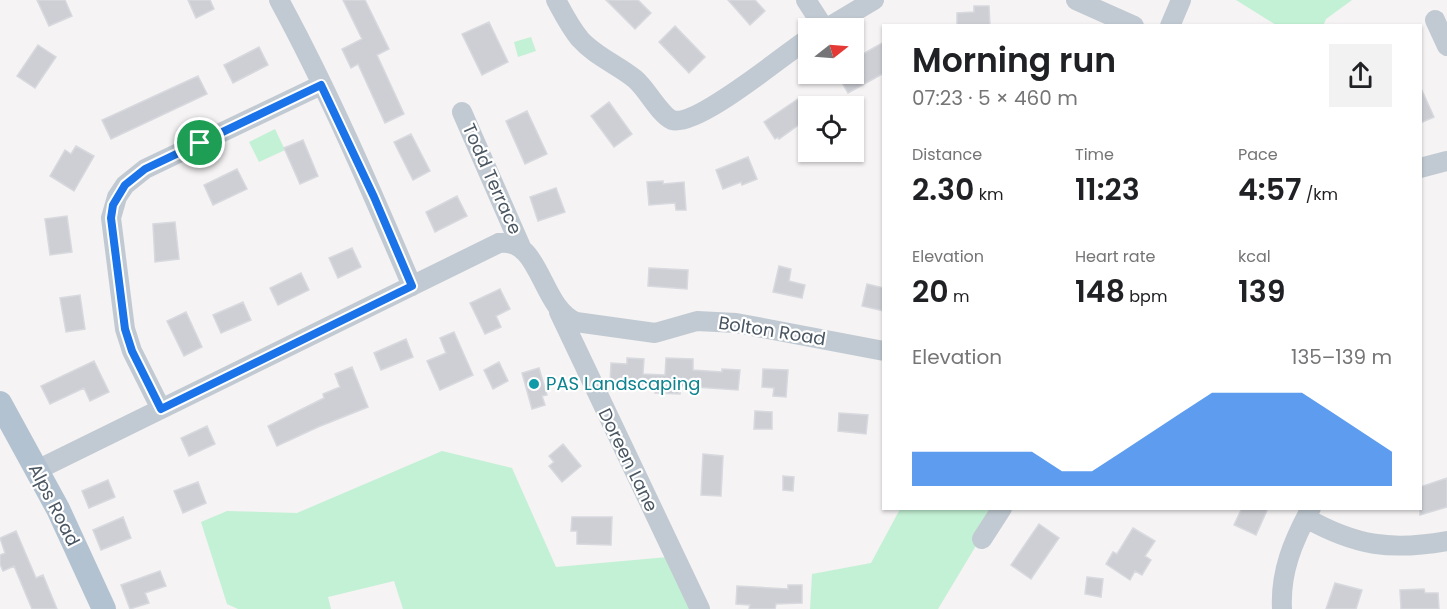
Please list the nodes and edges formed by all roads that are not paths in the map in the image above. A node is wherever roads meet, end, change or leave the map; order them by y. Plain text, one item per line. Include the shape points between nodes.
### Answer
1 (279, 0) edge
2 (555, 0) edge
3 (806, 0) edge
4 (874, 0) edge
5 (1077, 0) edge
6 (1181, 0) edge
7 (818, 18) edge
8 (842, 18) edge
9 (1435, 20) dead end
10 (1130, 24) edge
11 (1171, 24) edge
12 (798, 46) edge
13 (1447, 46) edge
14 (321, 85) junction
15 (462, 112) dead end
16 (1447, 161) edge
17 (1422, 167) edge
18 (521, 247) junction
19 (412, 286) junction
20 (558, 310) junction
21 (882, 351) edge
22 (0, 403) edge
23 (161, 409) junction
24 (37, 470) junction
25 (1001, 510) edge
26 (1308, 513) edge
27 (982, 539) dead end
28 (1447, 541) edge
29 (104, 609) edge
30 (700, 609) edge
31 (1282, 609) edge

1 - 14 street
2 - 12 street via 581,40 634,78 674,121 684,120 722,100
3 - 7 street
4 - 8 street
5 - 10 street
6 - 11 street
9 - 13 street
14 - 19 street
14 - 23 street via 145,169 117,197 111,218 125,329
15 - 18 street, Todd Terrace
16 - 17 street
18 - 19 street via 499,243
18 - 20 street
19 - 23 street
20 - 21 street, Bolton Road via 576,322 631,331 655,333 697,321 718,321
20 - 30 street, Doreen Lane
22 - 24 main road, Alps Road
23 - 24 street
24 - 29 main road, Alps Road
25 - 27 street
26 - 28 street via 1331,532 1376,544 1409,546
26 - 31 street via 1288,557 1282,580

